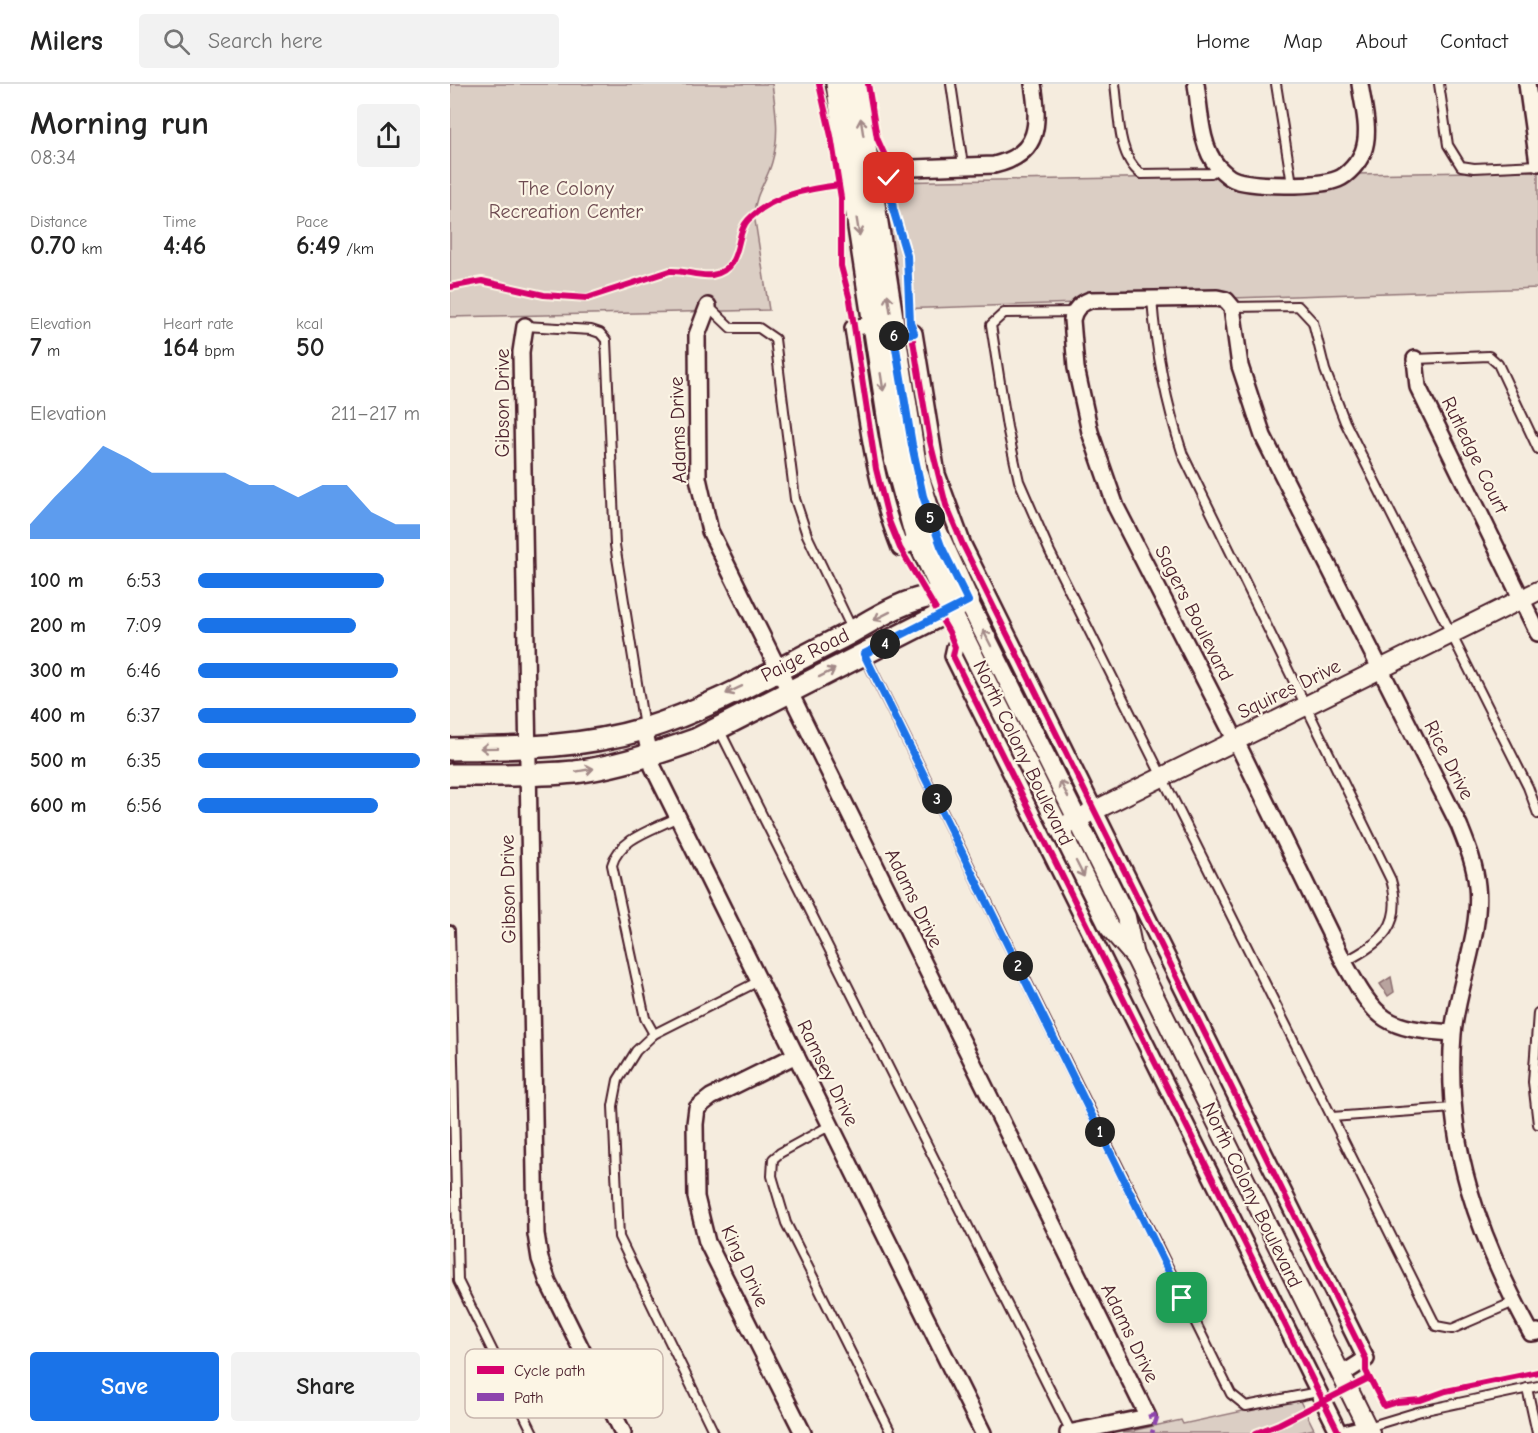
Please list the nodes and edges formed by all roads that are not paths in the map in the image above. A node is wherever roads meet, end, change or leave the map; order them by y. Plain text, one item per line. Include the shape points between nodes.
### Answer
1 (837, 84) edge
2 (855, 84) edge
3 (951, 84) edge
4 (1033, 84) edge
5 (1115, 84) edge
6 (1196, 84) edge
7 (1276, 84) edge
8 (1359, 84) edge
9 (1438, 84) edge
10 (1527, 84) edge
11 (1538, 164) edge
12 (963, 165) junction
13 (1219, 168) junction
14 (859, 170) junction
15 (1292, 184) junction
16 (1152, 299) junction
17 (708, 306) joint
18 (1232, 307) junction
19 (1074, 312) junction
20 (525, 326) joint
21 (894, 336) junction
22 (1415, 359) joint
23 (1538, 449) edge
24 (927, 562) junction
25 (1530, 595) edge
26 (910, 601) junction
27 (955, 602) junction
28 (853, 631) junction
29 (1538, 633) edge
30 (1450, 634) junction
31 (966, 640) junction
32 (864, 654) junction
33 (777, 670) junction
34 (1379, 670) junction
35 (789, 692) junction
36 (1307, 705) junction
37 (719, 728) junction
38 (644, 729) junction
39 (1236, 741) junction
40 (528, 748) junction
41 (450, 749) edge
42 (649, 754) junction
43 (527, 774) junction
44 (450, 776) edge
45 (1162, 777) junction
46 (1095, 811) junction
47 (1538, 814) edge
48 (678, 817) junction
49 (1078, 818) junction
50 (1059, 828) junction
51 (1042, 837) junction
52 (450, 930) edge
53 (1135, 957) junction
54 (1344, 962) junction
55 (759, 981) junction
56 (1538, 1013) edge
57 (1453, 1033) junction
58 (654, 1034) junction
59 (796, 1055) junction
60 (1453, 1108) junction
61 (1332, 1118) junction
62 (1538, 1124) edge
63 (831, 1125) junction
64 (1514, 1302) junction
65 (1535, 1332) edge
66 (492, 1349) edge
67 (581, 1349) edge
68 (1341, 1375) junction
69 (1538, 1386) edge
70 (1527, 1388) junction
71 (1318, 1392) junction
72 (526, 1418) edge
73 (616, 1418) edge
74 (1369, 1430) edge
75 (533, 1433) edge
76 (623, 1433) edge
77 (714, 1433) edge
78 (803, 1433) edge
79 (891, 1433) edge
80 (983, 1433) edge
81 (1070, 1433) edge
82 (1339, 1433) edge
83 (1344, 1433) edge
84 (1537, 1433) edge

1 - 14 main road, North Colony Boulevard
14 -> 2 main road, North Colony Boulevard
3 - 12 lane
4 - 12 street via 1037,114 1031,143 1010,161
5 - 13 lane via 1131,167 1141,174 1211,173
6 - 13 street via 1208,152
7 - 15 lane
8 - 15 street via 1367,132 1363,153 1339,179
9 - 11 lane via 1448,145 1461,166
10 - 11 street
12 - 14 street
13 - 15 street via 1233,179
21 -> 14 main road, North Colony Boulevard
14 -> 24 main road, North Colony Boulevard via 873,324 894,455 903,495
16 - 18 street via 1217,298
16 - 19 street via 1090,300
16 - 36 lane via 1158,359 1183,455
17 - 28 lane via 731,328 759,328 775,339 795,499 807,535
17 - 33 street, Adams Drive via 697,335 698,478 710,531
18 - 30 lane via 1298,306 1313,322 1325,370 1345,422
18 - 34 street, Rice Drive via 1240,366 1263,436
19 - 39 street, Sagers Boulevard via 1076,368 1102,470 1116,507
19 - 45 lane via 1004,313 991,325 1007,427 1019,481 1050,552
20 - 38 lane via 591,330 606,340 615,545
20 - 40 street, Gibson Drive via 521,352
21 - 27 main road, North Colony Boulevard via 923,496
21 - 46 street via 914,333 930,441 946,506
22 - 23 lane via 1489,356 1498,364
22 - 25 street, Rutledge Court via 1418,387
24 - 26 main road via 925,578
24 - 27 main road, North Colony Boulevard
25 - 29 street, Rutledge Court
25 - 30 street, Squires Drive
26 - 27 main road, Paige Road
26 -> 28 main road, Paige Road
27 - 31 street, North Colony Boulevard
27 - 32 main road, Paige Road
49 -> 27 street, North Colony Boulevard
28 - 33 main road, Paige Road
30 - 34 street, Squires Drive
30 - 47 lane
31 - 50 street, North Colony Boulevard
31 - 51 street via 956,647 953,656
35 -> 32 main road, Paige Road
32 - 71 lane via 1231,1394 1246,1406
33 - 35 street, Adams Drive
33 -> 38 main road, Paige Road
34 - 36 street, Squires Drive
34 - 57 street, Rice Drive via 1459,825 1478,888
35 - 37 main road, Paige Road
35 - 81 street, Adams Drive via 1148,1417
36 - 39 street, Squires Drive
36 - 54 lane via 1396,896 1395,912 1385,934 1363,953
37 - 42 main road, Paige Road
37 - 81 lane
38 - 40 main road, Paige Road via 585,742
38 - 42 street, Ramsey Drive
39 - 45 street, Squires Drive
39 - 54 street, Sagers Boulevard
40 -> 41 main road, Paige Road
40 - 43 street, Gibson Drive
43 -> 42 main road, Paige Road via 574,772
42 - 48 street, Ramsey Drive
43 - 44 main road, Paige Road
43 - 67 street, Gibson Drive via 536,1234 548,1282
45 - 46 street, Squires Drive
45 - 61 lane
46 - 49 street, Squires Drive
46 - 68 street via 1366,1359
48 - 55 street, Ramsey Drive
48 - 58 lane via 625,844 615,853 612,865 645,1018
49 - 50 street, Squires Drive
49 - 53 street, North Colony Boulevard via 1126,917
50 - 51 street
50 -> 53 street, North Colony Boulevard via 1109,927
51 - 71 street
52 - 66 lane via 458,1281
53 - 68 street, North Colony Boulevard
54 - 57 street, Sagers Boulevard via 1383,1020 1418,1031
55 - 58 lane
55 - 59 street, Ramsey Drive
56 - 62 lane via 1533,1082
57 - 60 street, Rice Drive
58 - 77 lane via 636,1051 618,1080 612,1106 619,1236
59 - 63 street, Ramsey Drive
59 - 78 street, King Drive via 711,1097 697,1108 696,1197 707,1242
60 - 61 lane
60 - 64 street, Rice Drive via 1470,1200
61 - 64 lane via 1436,1326 1452,1329
63 - 79 lane via 773,1159 772,1176 786,1223
63 - 80 street, Ramsey Drive
64 - 65 street, Rice Drive
68 - 74 street, North Colony Boulevard
69 - 70 lane
70 - 74 lane via 1421,1411
70 - 84 lane
71 - 82 street
72 - 75 lane
73 - 76 street, Gibson Drive
74 - 83 street

